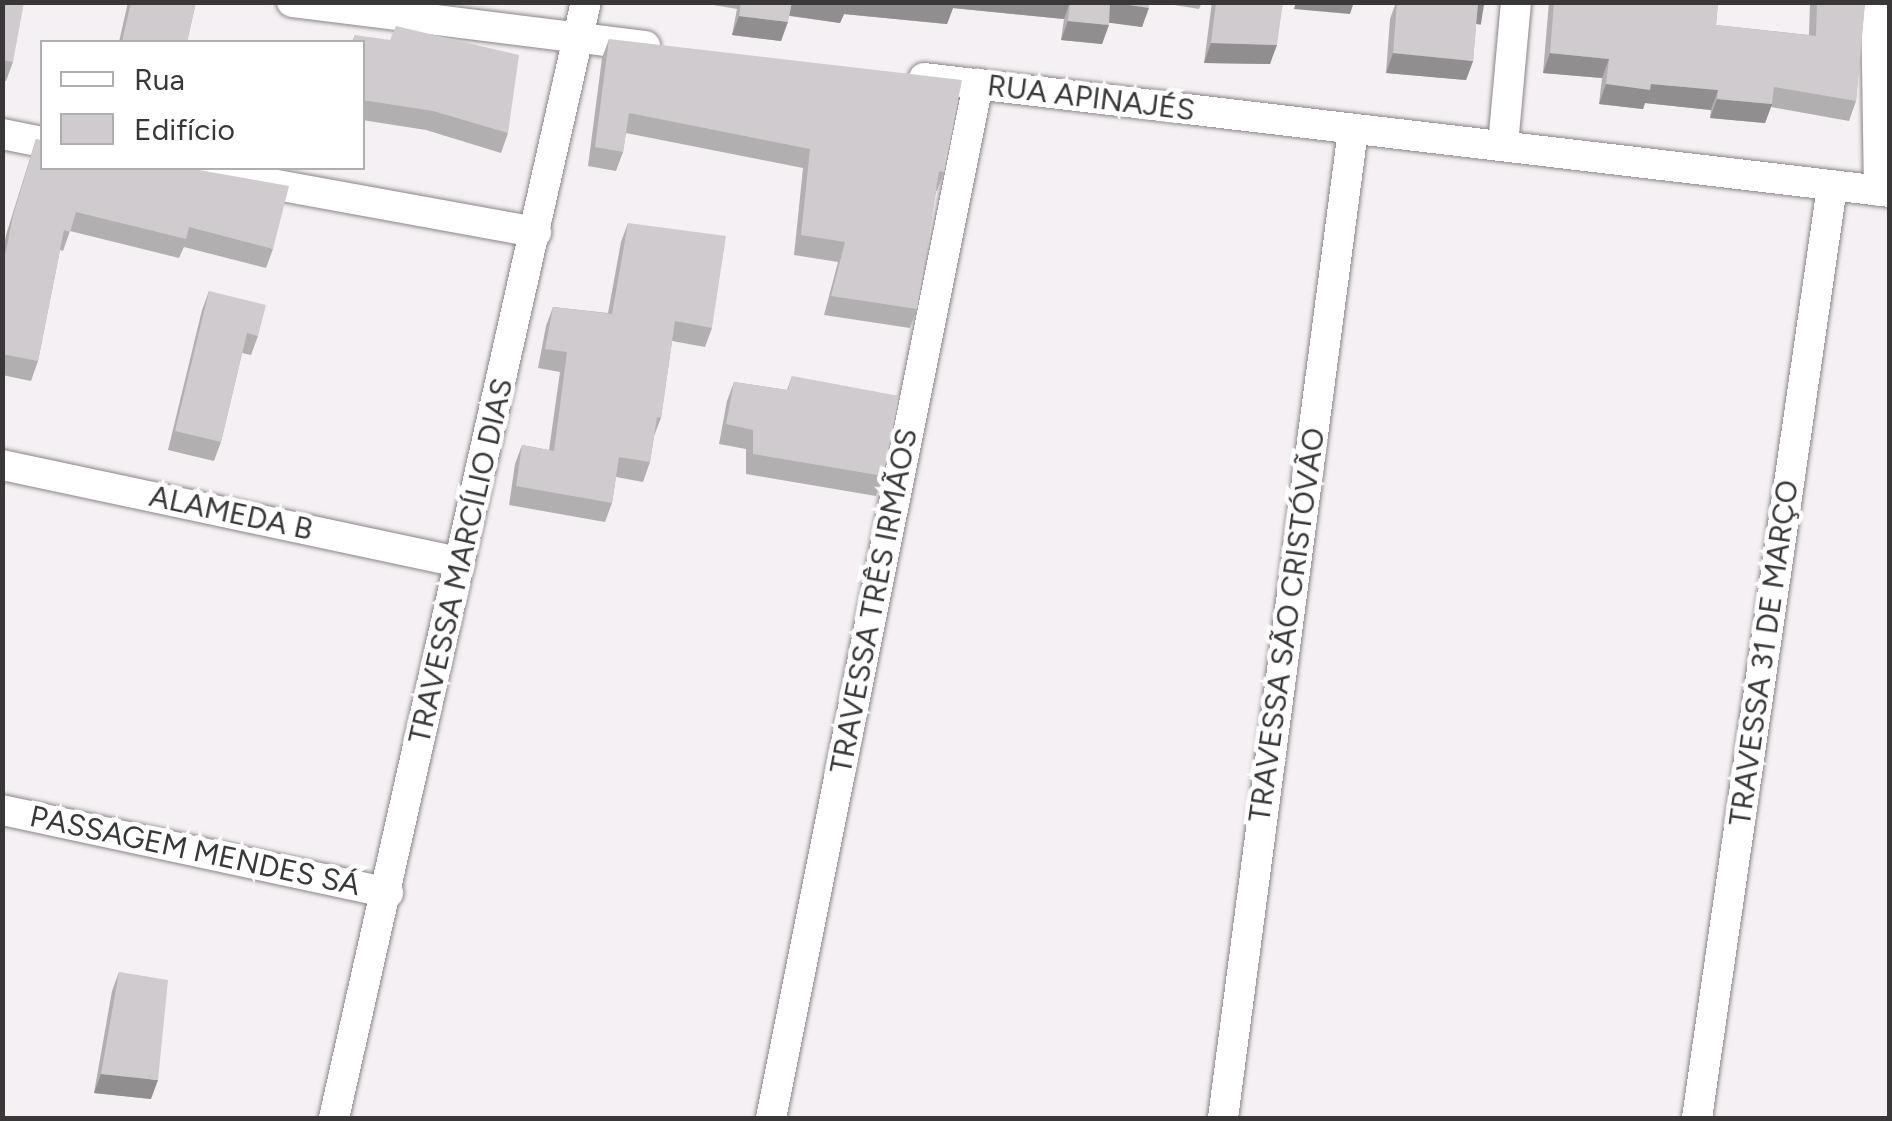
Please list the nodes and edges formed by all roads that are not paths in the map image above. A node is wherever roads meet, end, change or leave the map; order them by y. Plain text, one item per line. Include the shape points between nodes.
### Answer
1 (292, 2) edge
2 (586, 2) edge
3 (1516, 2) edge
4 (1876, 2) edge
5 (577, 38) junction
6 (672, 49) edge
7 (902, 75) edge
8 (978, 84) junction
9 (1354, 131) junction
10 (2, 134) edge
11 (40, 142) edge
12 (1503, 146) junction
13 (195, 170) edge
14 (1832, 187) junction
15 (1884, 192) edge
16 (536, 232) junction
17 (2, 465) edge
18 (460, 562) junction
19 (2, 810) edge
20 (388, 893) junction
21 (334, 1118) edge
22 (771, 1118) edge
23 (1223, 1118) edge
24 (1697, 1118) edge

1 - 5 street
2 - 5 street, TRAVESSA MARCÍLIO DIAS
3 - 12 street
4 - 15 street
5 - 6 street
5 - 16 street, TRAVESSA MARCÍLIO DIAS
7 - 8 street, RUA APINAJÉS
8 - 9 street, RUA APINAJÉS
8 - 22 street, TRAVESSA TRÊS IRMÃOS
9 - 12 street, RUA APINAJÉS
9 - 23 street, TRAVESSA SÃO CRISTÓVÃO
10 - 11 street
12 - 14 street, RUA APINAJÉS
13 - 16 street
14 - 15 street, RUA APINAJÉS
14 - 24 street, TRAVESSA 31 DE MARÇO
16 - 18 street, TRAVESSA MARCÍLIO DIAS
17 - 18 street, ALAMEDA B
18 - 20 street, TRAVESSA MARCÍLIO DIAS
19 - 20 street, PASSAGEM MENDES SÁ
20 - 21 street, TRAVESSA MARCÍLIO DIAS

